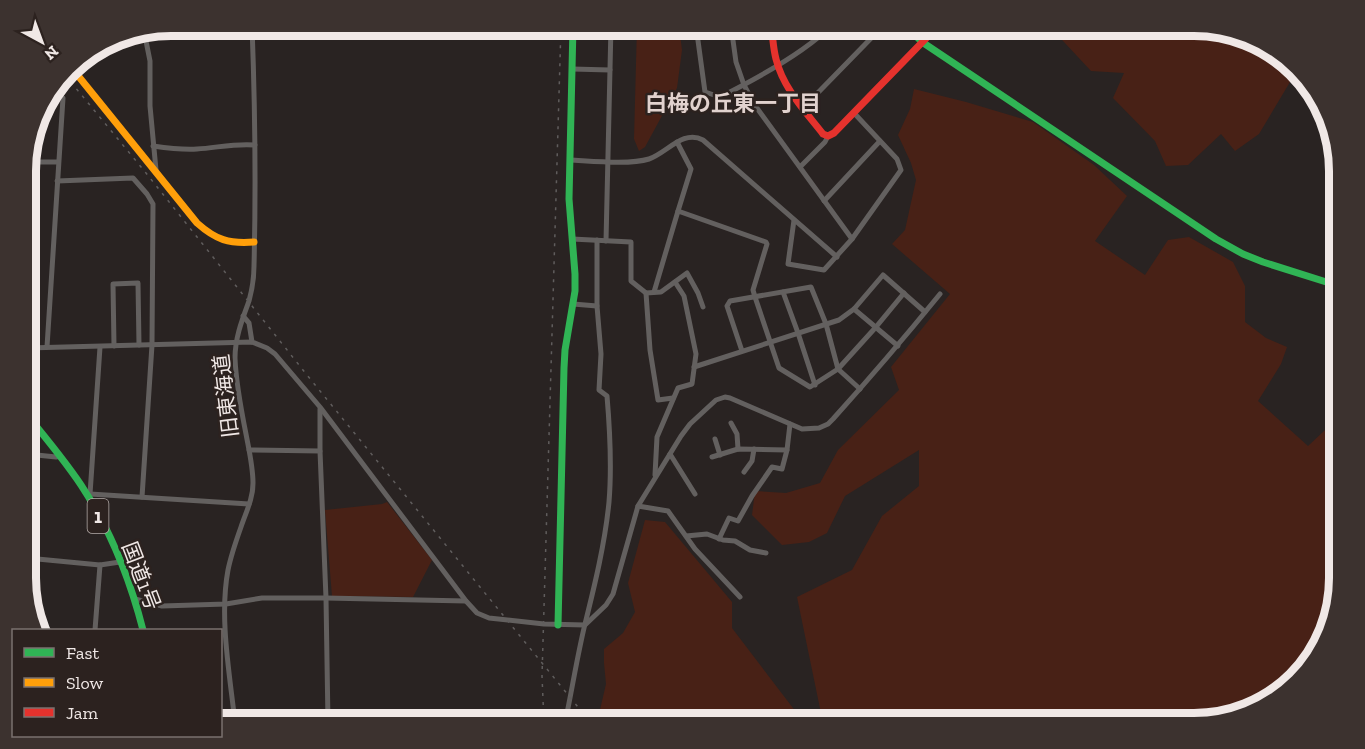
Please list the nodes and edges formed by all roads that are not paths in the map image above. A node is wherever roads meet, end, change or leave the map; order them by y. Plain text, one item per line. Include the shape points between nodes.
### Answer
1 (252, 36) edge
2 (573, 36) edge
3 (611, 36) edge
4 (697, 36) edge
5 (732, 36) edge
6 (773, 36) edge
7 (820, 36) edge
8 (873, 36) edge
9 (916, 36) edge
10 (928, 36) edge
11 (146, 39) edge
12 (922, 42) junction
13 (777, 65) junction
14 (572, 69) junction
15 (610, 70) junction
16 (77, 75) edge
17 (744, 85) junction
18 (63, 98) dead end
19 (803, 108) junction
20 (854, 112) junction
21 (828, 136) junction
22 (880, 141) junction
23 (677, 142) junction
24 (153, 146) junction
25 (255, 146) junction
26 (570, 160) junction
27 (608, 161) junction
28 (36, 162) edge
29 (58, 162) junction
30 (800, 167) junction
31 (156, 172) junction
32 (57, 181) junction
33 (824, 201) junction
34 (678, 211) junction
35 (794, 220) junction
36 (572, 239) junction
37 (852, 239) junction
38 (597, 240) junction
39 (606, 241) junction
40 (254, 242) junction
41 (837, 257) junction
42 (882, 270) dead end
43 (878, 280) junction
44 (675, 282) junction
45 (1329, 283) edge
46 (654, 292) junction
47 (783, 292) junction
48 (646, 293) junction
49 (904, 293) junction
50 (940, 294) dead end
51 (755, 297) junction
52 (573, 304) junction
53 (597, 306) junction
54 (703, 308) dead end
55 (854, 309) junction
56 (925, 312) junction
57 (243, 316) junction
58 (826, 324) junction
59 (876, 327) junction
60 (798, 333) junction
61 (236, 342) junction
62 (252, 342) junction
63 (770, 342) junction
64 (139, 345) junction
65 (152, 345) junction
66 (114, 346) junction
67 (898, 346) junction
68 (47, 347) junction
69 (100, 347) junction
70 (36, 348) edge
71 (742, 351) junction
72 (694, 367) junction
73 (838, 369) junction
74 (815, 385) junction
75 (860, 389) junction
76 (673, 398) junction
77 (320, 407) junction
78 (731, 423) dead end
79 (790, 424) junction
80 (36, 426) edge
81 (715, 439) dead end
82 (738, 449) junction
83 (754, 449) junction
84 (249, 450) junction
85 (787, 450) junction
86 (320, 451) junction
87 (670, 454) junction
88 (36, 455) edge
89 (720, 455) junction
90 (60, 456) junction
91 (712, 457) dead end
92 (744, 472) dead end
93 (655, 476) junction
94 (695, 494) dead end
95 (89, 495) junction
96 (142, 497) junction
97 (249, 504) junction
98 (638, 506) junction
99 (686, 536) junction
100 (719, 539) junction
101 (766, 554) dead end
102 (36, 559) edge
103 (120, 561) junction
104 (100, 565) junction
105 (740, 597) dead end
106 (326, 598) junction
107 (135, 599) junction
108 (466, 602) junction
109 (226, 604) junction
110 (558, 625) junction
111 (585, 626) junction
112 (94, 629) edge
113 (143, 629) edge
114 (224, 651) edge
115 (233, 713) edge
116 (328, 713) edge
117 (567, 713) edge

1 - 25 street, 旧東海道
2 - 14 main road
3 - 15 street
4 - 17 street via 705,92 720,97
5 - 17 street
6 - 13 main road
7 - 13 street
8 - 19 street
9 - 12 main road
10 - 12 main road
11 - 24 street
12 - 20 main road
12 - 45 main road via 1216,239 1263,262
13 - 17 street
13 - 19 main road
14 - 15 street
14 - 26 main road
15 - 27 street
16 - 31 main road
17 - 30 street
18 - 29 street
19 - 21 main road
20 - 21 main road
20 - 22 street
21 - 30 street
22 - 33 street
22 - 37 street via 897,159 901,170
23 - 27 street via 647,160
23 - 34 street via 691,169
23 - 35 street via 691,136 704,140
24 - 25 street via 194,150
24 - 31 street
25 - 40 street, 旧東海道
26 - 27 street
26 - 36 main road
27 - 39 street
28 - 29 street
29 - 32 street
30 - 33 street
31 - 40 main road via 202,227 234,243
32 - 65 street via 133,178 153,204
32 - 68 street
33 - 37 street
34 - 46 street
34 - 51 street via 766,242 753,290
35 - 41 street
35 - 41 street via 788,264 824,270
36 - 38 street
36 - 52 main road
37 - 41 street
38 - 39 street
38 - 53 street
39 - 48 street via 631,242 631,281
40 - 57 street, 旧東海道 via 252,286
42 - 43 street
43 - 49 street via 883,275
43 - 55 street
44 - 46 street via 661,292
44 - 54 street via 687,273
44 - 72 street via 684,296 696,354
46 - 48 street
47 - 51 street
47 - 58 street via 811,287
47 - 60 street
48 - 76 street via 658,400
49 - 56 street
49 - 59 street
50 - 56 street
51 - 63 street
51 - 71 street via 730,301 727,306
52 - 53 street
52 - 110 main road via 564,368
53 - 111 street via 599,390 607,396 609,424 609,501
55 - 58 street
55 - 59 street
56 - 67 street
57 - 61 street, 旧東海道
57 - 62 street via 249,323
58 - 60 street
58 - 73 street
59 - 67 street
59 - 73 street
60 - 63 street
60 - 74 street
61 - 62 street
61 - 65 street
61 - 84 street, 旧東海道 via 238,391
62 - 77 street via 274,354
63 - 71 street
63 - 74 street via 779,369 810,387
64 - 65 street
64 - 66 street
64 - 66 street via 138,283 113,284
65 - 96 street
66 - 69 street
67 - 75 street
68 - 69 street
68 - 70 street
69 - 95 street
71 - 72 street
72 - 76 street via 692,384 678,388
73 - 74 street
73 - 75 street
75 - 79 street via 819,428 802,429
76 - 93 street via 657,437
77 - 86 street
77 - 108 street
78 - 82 street
79 - 85 street
79 - 87 street via 730,398 720,398 690,424
80 - 90 main road, 国道1号 / 1
81 - 89 street
82 - 83 street
82 - 89 street
83 - 85 street
83 - 92 street
84 - 86 street
84 - 97 street, 旧東海道 via 253,484
85 - 100 street via 782,469 772,467 738,521 729,518
86 - 106 street
87 - 93 street
87 - 94 street
88 - 90 street
89 - 91 street
90 - 95 main road, 国道1号 / 1
93 - 98 street
95 - 96 street
95 - 103 main road, 国道1号 / 1
96 - 97 street
97 - 109 street, 旧東海道 via 228,570
98 - 99 street via 668,511
98 - 111 street via 613,594
99 - 100 street via 708,534
99 - 105 street
100 - 101 street
102 - 104 street
103 - 104 street
103 - 107 main road, 国道1号 / 1
104 - 112 street
106 - 108 street
106 - 109 street via 262,598
106 - 116 street
107 - 109 street via 162,606
107 - 113 main road, 国道1号 / 1
108 - 110 street via 489,618
109 - 114 street, 旧東海道
110 - 111 street
111 - 117 street
114 - 115 street, 旧東海道

